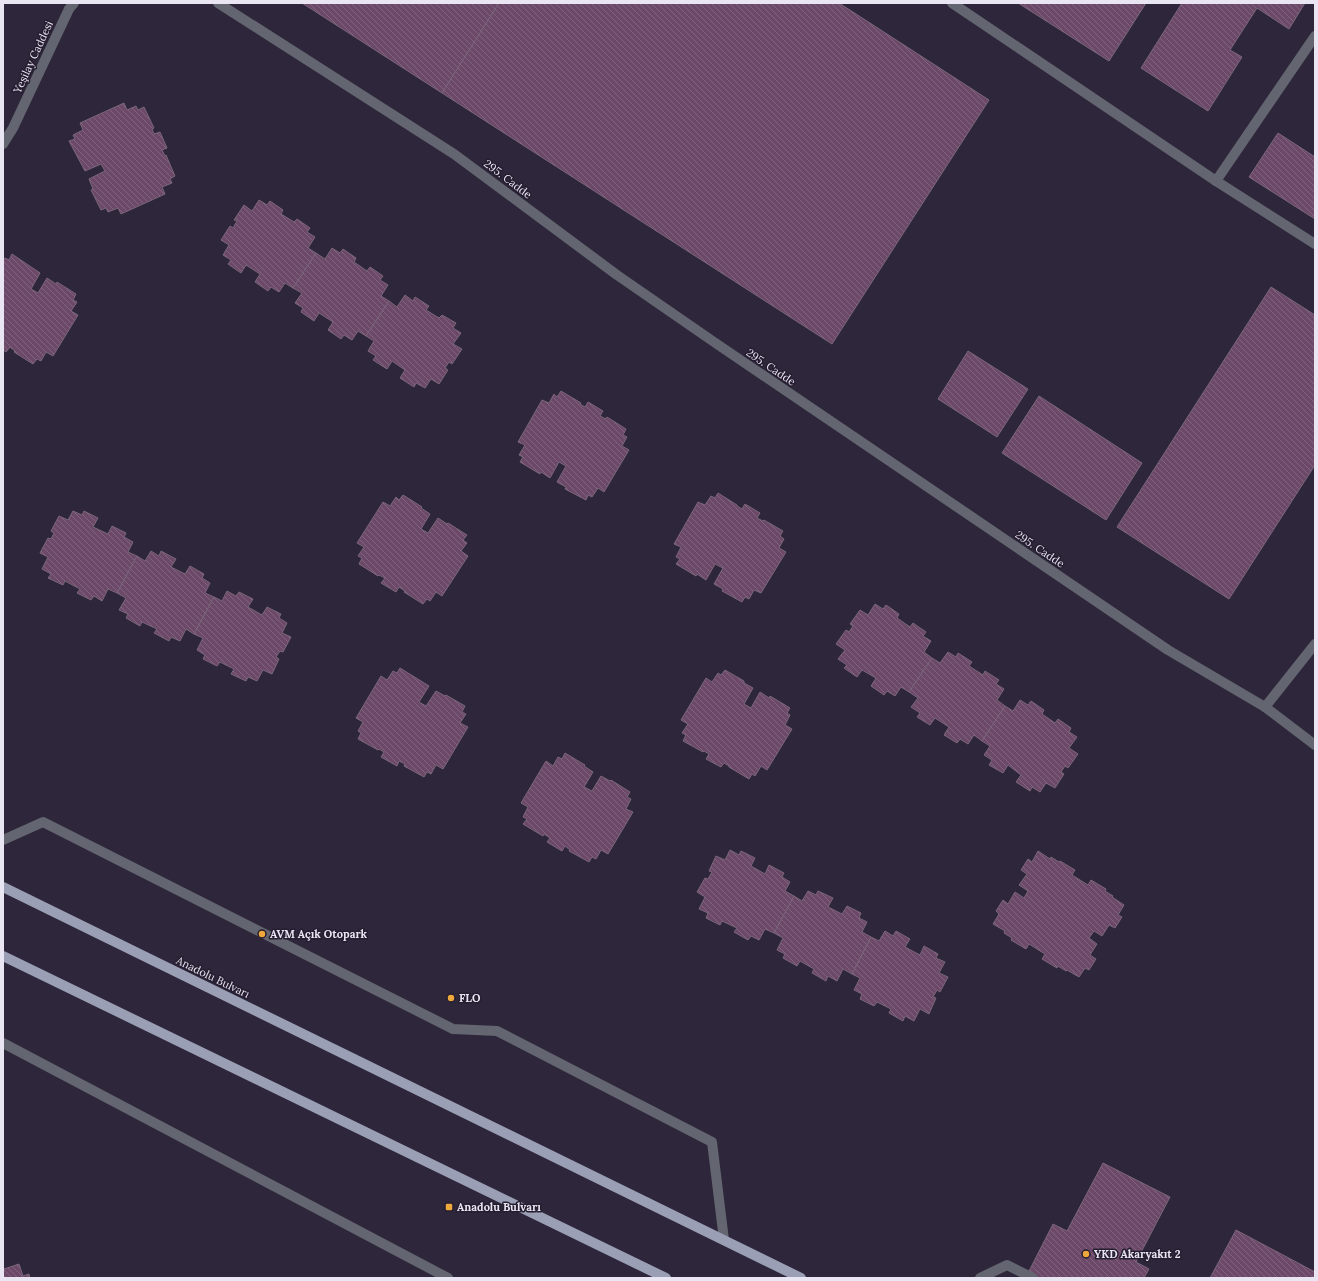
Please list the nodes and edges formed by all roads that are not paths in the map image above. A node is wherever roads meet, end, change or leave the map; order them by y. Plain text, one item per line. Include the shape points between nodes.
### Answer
1 (74, 3) edge
2 (218, 3) edge
3 (952, 3) edge
4 (1315, 36) edge
5 (3, 144) edge
6 (1216, 180) junction
7 (1315, 244) edge
8 (1315, 644) edge
9 (1265, 707) junction
10 (1315, 745) edge
11 (3, 840) edge
12 (3, 887) edge
13 (3, 956) edge
14 (3, 1043) edge
15 (724, 1240) junction
16 (448, 1278) edge
17 (666, 1278) edge
18 (801, 1278) edge
19 (980, 1278) edge
20 (1033, 1278) edge

1 - 5 street, Yeşilay Caddesi
2 - 9 street, 295. Cadde via 454,154 617,275 1168,650
3 - 6 street
4 - 6 street
6 - 7 street
8 - 9 street
9 - 10 street, 295. Cadde
11 - 15 street via 42,822 453,1029 497,1031 712,1142
12 - 15 main road, Anadolu Bulvarı
13 - 17 main road
14 - 16 street
15 - 18 main road, Anadolu Bulvarı
19 - 20 street via 1007,1265

